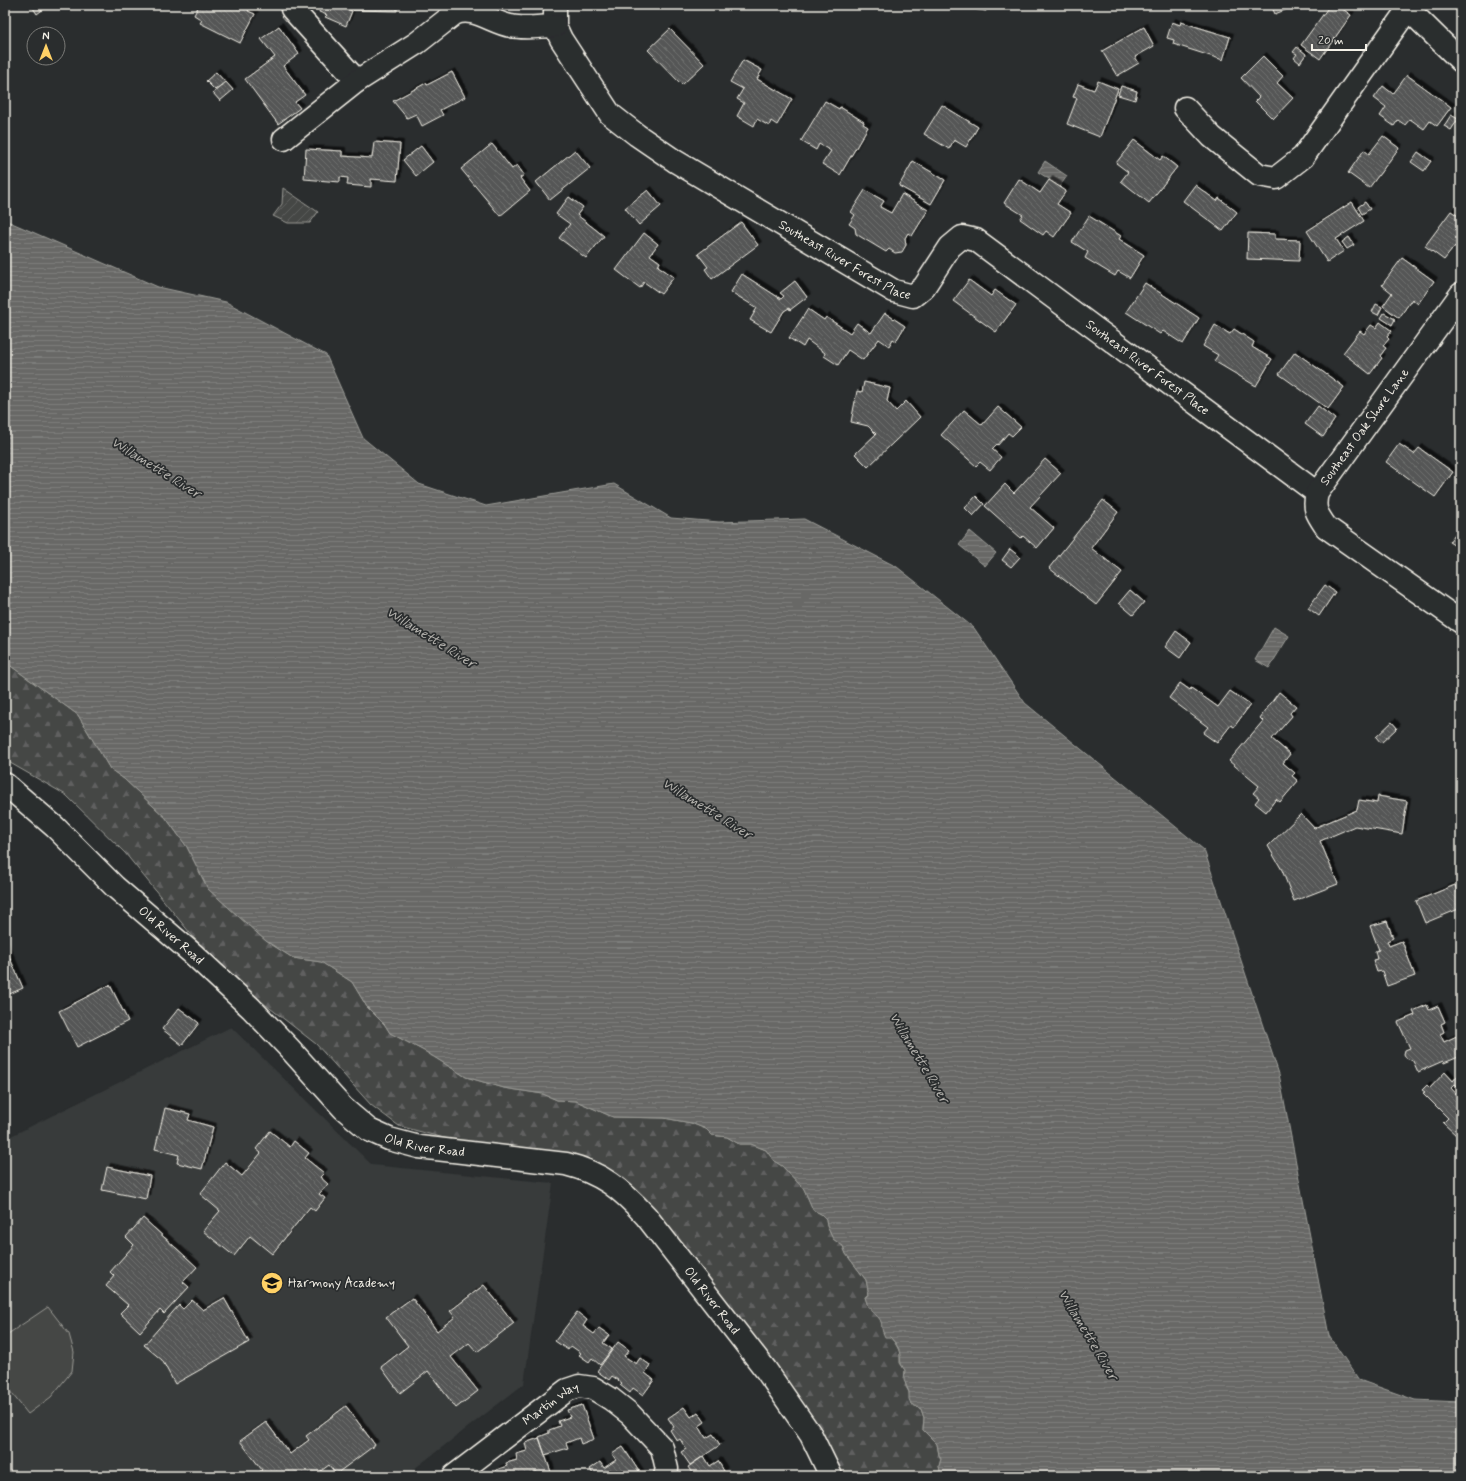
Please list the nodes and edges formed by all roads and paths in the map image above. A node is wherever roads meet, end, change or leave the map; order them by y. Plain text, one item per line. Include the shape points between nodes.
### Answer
1 (1406, 7) edge
2 (292, 9) dead end
3 (555, 15) edge
4 (1461, 61) edge
5 (357, 81) junction
6 (1185, 108) dead end
7 (284, 139) dead end
8 (1461, 294) edge
9 (1317, 492) junction
10 (1461, 622) edge
11 (5, 784) edge
12 (454, 1476) edge
13 (665, 1476) edge
14 (831, 1476) edge

1 - 4 street
1 - 6 street via 1303,157 1276,178 1259,175 1212,137
2 - 5 street
3 - 5 street via 513,26 468,11 454,14 417,43
3 - 9 street, Southeast River Forest Place via 561,39 610,114 674,161 894,291 914,296 924,287 950,247 962,236 976,240
5 - 7 street
8 - 9 street, Southeast Oak Shore Lane
9 - 10 street, Southeast Oak Shore Lane via 1314,505 1326,527
11 - 14 street, Old River Road via 251,1008 343,1108 369,1130 389,1140 419,1147 566,1164 584,1168 610,1182 646,1216 766,1370 812,1436
12 - 13 street, Martin Way via 567,1390 579,1386 593,1388 630,1414 662,1448 667,1469

